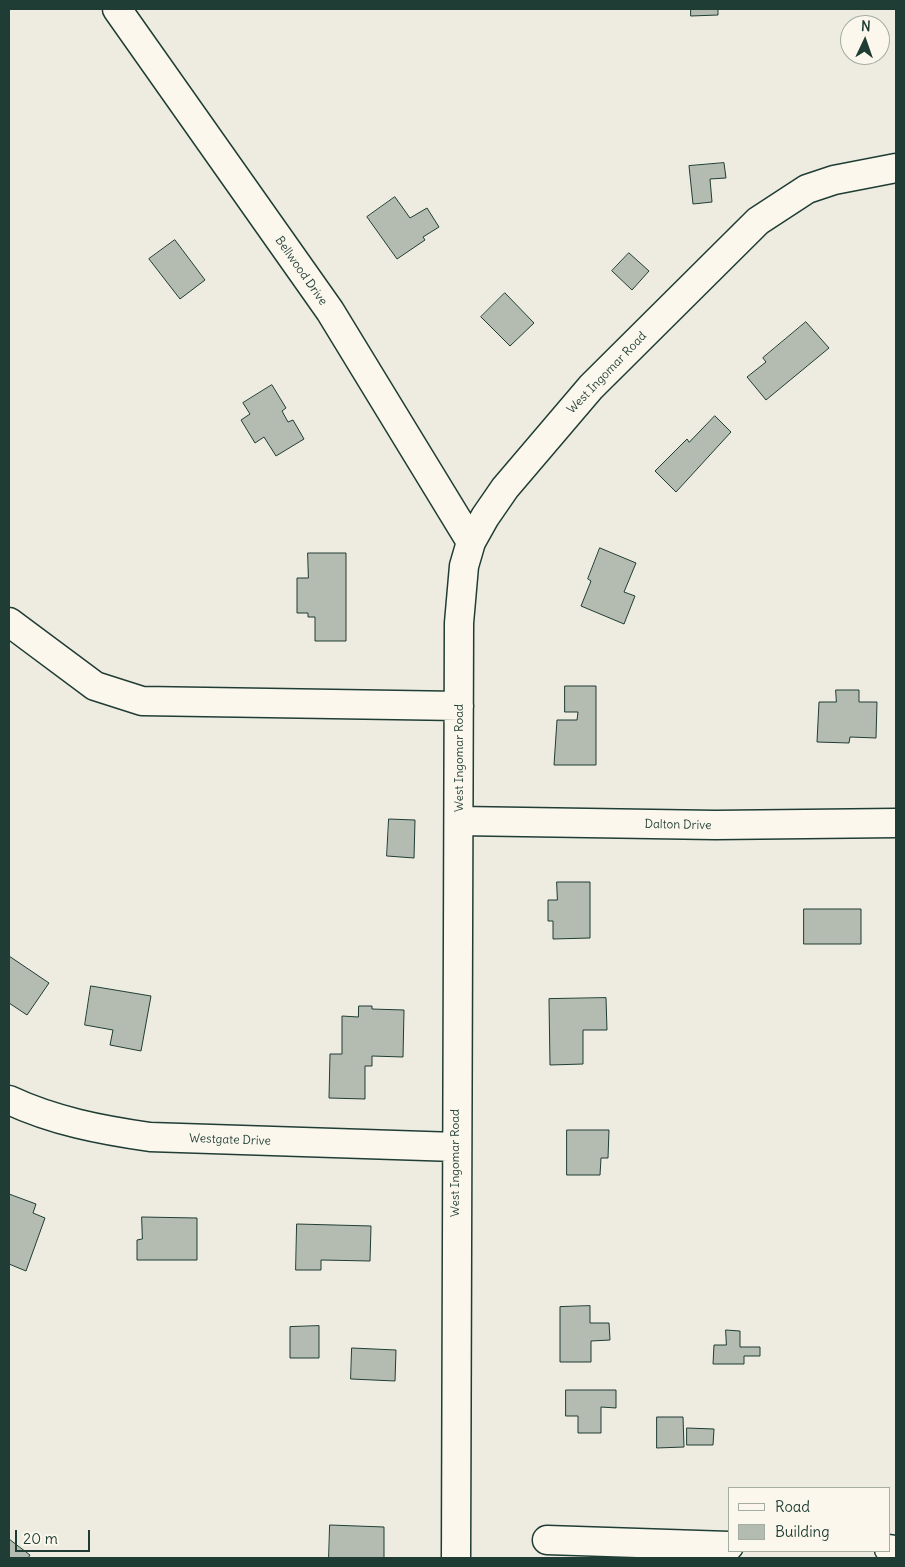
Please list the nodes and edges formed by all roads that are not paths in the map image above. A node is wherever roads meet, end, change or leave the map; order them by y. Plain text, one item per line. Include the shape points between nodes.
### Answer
1 (117, 9) edge
2 (896, 168) edge
3 (471, 542) junction
4 (10, 622) edge
5 (459, 706) junction
6 (460, 821) junction
7 (896, 822) edge
8 (9, 1100) edge
9 (456, 1147) junction
10 (547, 1540) dead end
11 (728, 1546) edge
12 (456, 1558) edge

1 - 3 street, Bellwood Drive via 330,312
2 - 3 street, West Ingomar Road via 834,180 807,189 758,221 591,387 505,488
3 - 5 street, West Ingomar Road via 461,589
4 - 5 street via 96,686 142,701
5 - 6 street, West Ingomar Road
6 - 7 street, Dalton Drive via 715,825
6 - 9 street, West Ingomar Road
8 - 9 street, Westgate Drive via 55,1119 150,1137
9 - 12 street, West Ingomar Road
10 - 11 street

